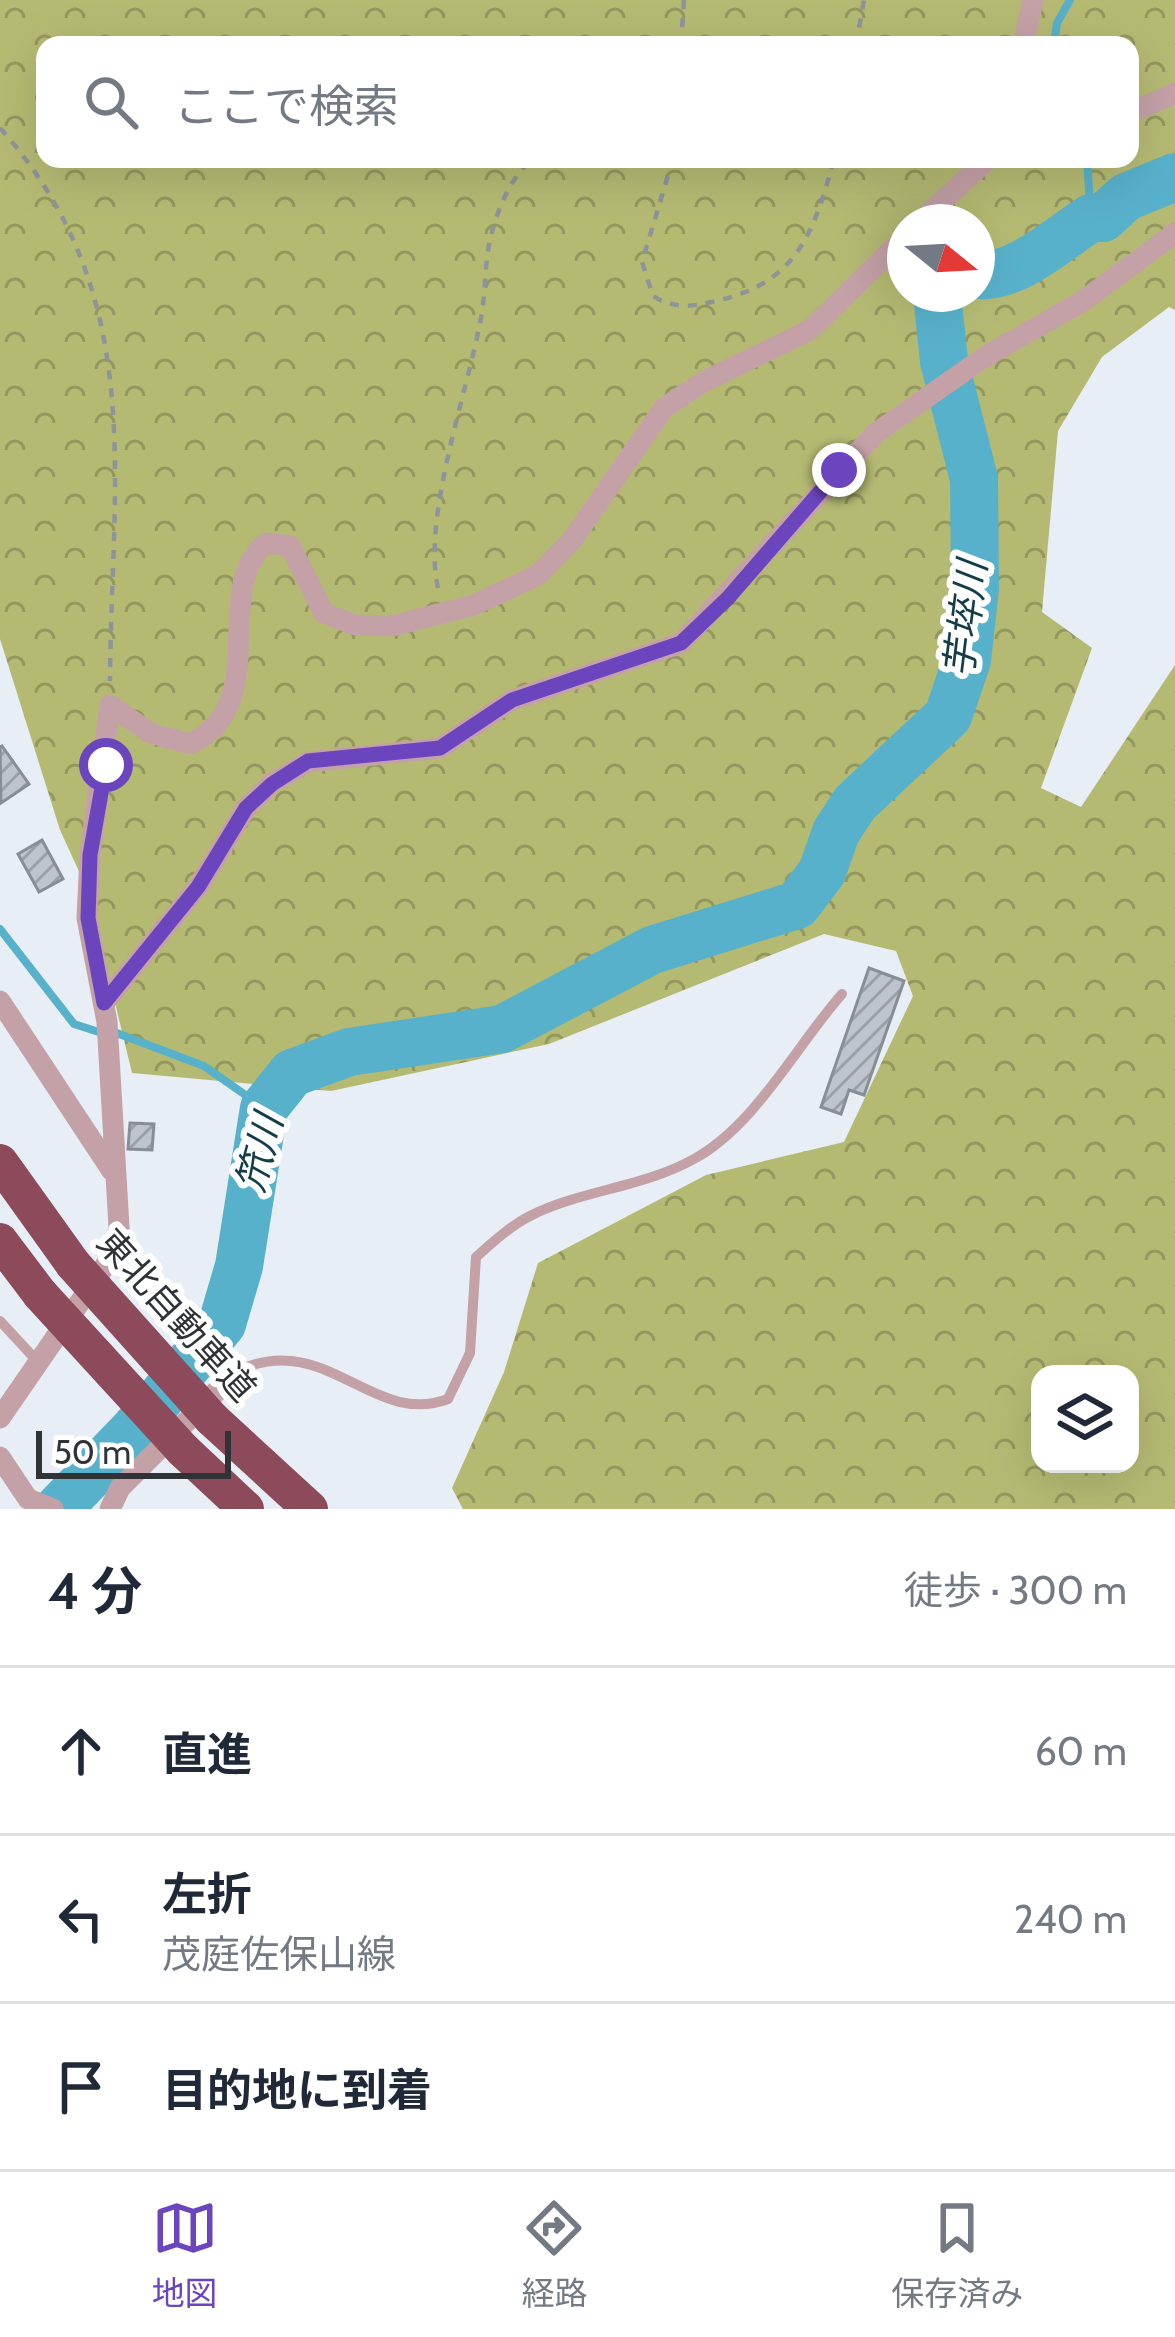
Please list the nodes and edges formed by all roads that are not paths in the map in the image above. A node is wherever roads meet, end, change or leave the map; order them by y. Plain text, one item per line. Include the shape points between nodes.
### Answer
1 (1033, 0) edge
2 (1025, 36) edge
3 (1175, 93) edge
4 (1139, 109) edge
5 (978, 168) edge
6 (939, 204) edge
7 (1175, 233) edge
8 (887, 255) edge
9 (842, 994) dead end
10 (0, 1001) edge
11 (106, 1012) junction
12 (0, 1162) edge
13 (113, 1172) junction
14 (0, 1241) edge
15 (0, 1321) edge
16 (40, 1364) junction
17 (237, 1371) joint
18 (0, 1418) edge
19 (0, 1457) edge
20 (53, 1509) edge
21 (110, 1509) edge
22 (246, 1509) edge
23 (310, 1509) edge

1 - 2 street
3 - 4 street
5 - 6 street
7 - 11 street via 864,446 681,643 512,700 440,748 308,761 272,784 246,808
8 - 11 street via 810,330 664,408 572,540 538,574 474,605 392,626 337,620 324,613 290,546 266,543 254,553 237,672 220,723 190,744 172,742 110,705 88,918
9 - 17 lane via 765,1095 714,1146 654,1178 527,1217 476,1257 470,1353 448,1399 423,1408 389,1401 349,1376 297,1360 260,1360
10 - 13 street
11 - 13 street
12 - 23 highway, 東北自動車道, bridge via 73,1264 212,1419
13 - 16 street via 120,1244
14 - 22 highway, bridge via 40,1294
15 - 16 lane
16 - 18 street
17 - 21 street via 120,1488
19 - 20 street via 28,1499

